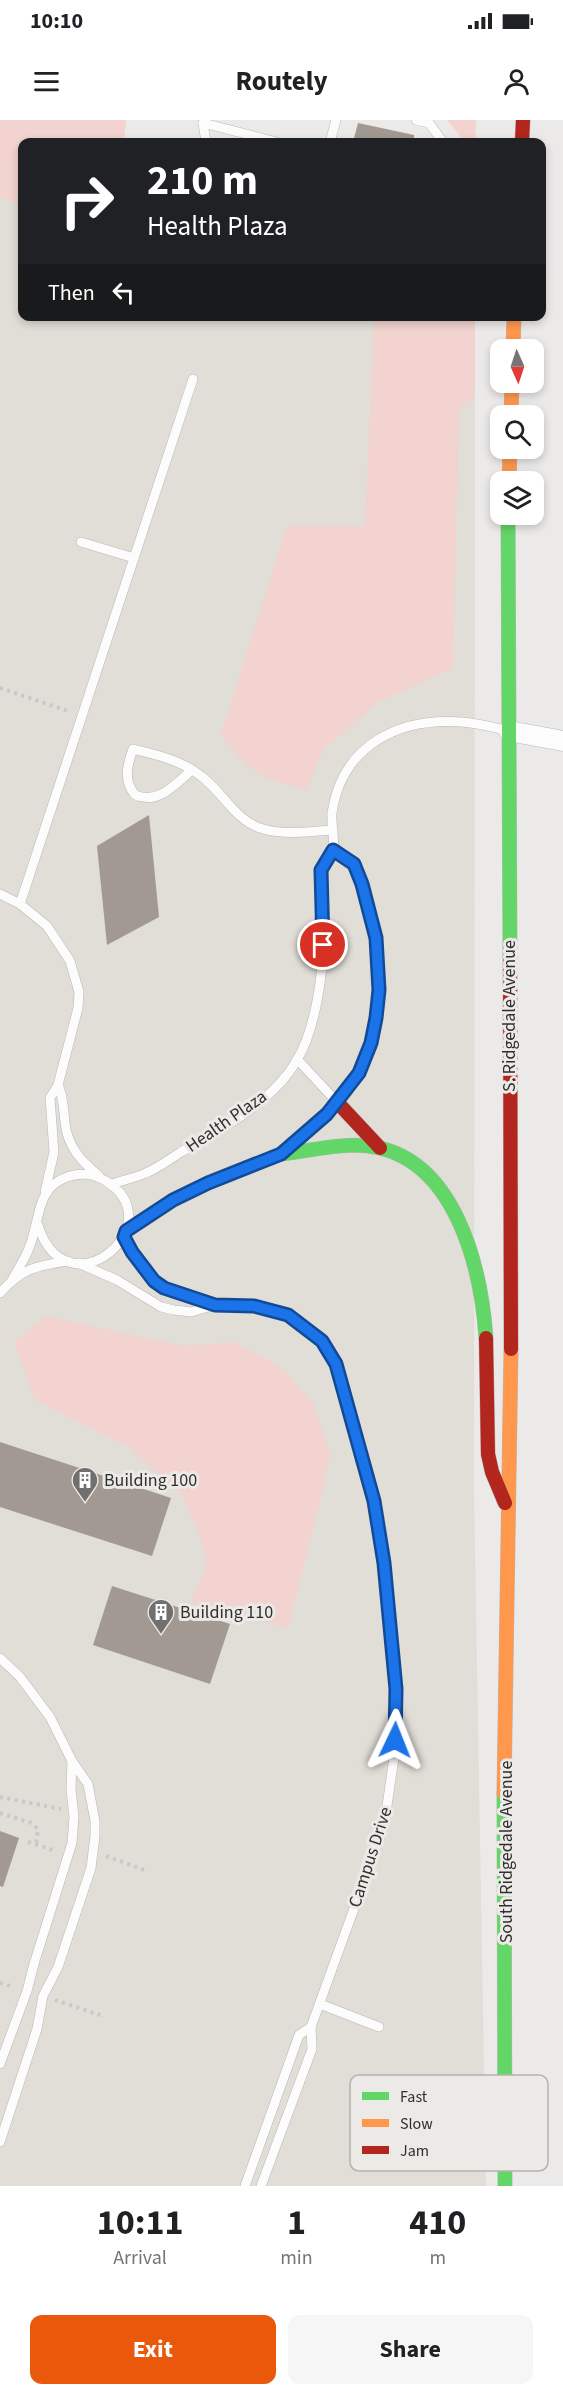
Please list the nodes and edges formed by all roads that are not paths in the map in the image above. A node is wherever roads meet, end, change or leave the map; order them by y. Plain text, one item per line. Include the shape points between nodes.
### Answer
1 (336, 120) edge
2 (417, 120) edge
3 (523, 120) edge
4 (204, 122) edge
5 (206, 138) edge
6 (262, 138) edge
7 (331, 138) edge
8 (440, 138) edge
9 (522, 138) edge
10 (514, 321) edge
11 (513, 339) edge
12 (193, 379) dead end
13 (508, 525) edge
14 (81, 542) dead end
15 (134, 558) junction
16 (509, 731) junction
17 (563, 741) edge
18 (192, 770) junction
19 (332, 830) junction
20 (333, 850) junction
21 (0, 894) edge
22 (20, 904) junction
23 (297, 1059) junction
24 (58, 1085) junction
25 (338, 1103) junction
26 (380, 1148) junction
27 (281, 1154) junction
28 (99, 1176) junction
29 (112, 1184) junction
30 (45, 1194) junction
31 (38, 1225) junction
32 (125, 1234) junction
33 (68, 1261) junction
34 (78, 1263) junction
35 (12, 1280) junction
36 (0, 1293) edge
37 (215, 1305) junction
38 (510, 1518) junction
39 (0, 1658) edge
40 (72, 1761) junction
41 (320, 2004) junction
42 (311, 2027) junction
43 (379, 2027) dead end
44 (0, 2064) edge
45 (505, 2075) edge
46 (0, 2142) edge
47 (505, 2171) edge
48 (245, 2186) edge
49 (261, 2186) edge
50 (505, 2186) edge

1 - 7 lane
2 - 8 lane via 429,123
3 - 9 main road
4 - 5 lane
4 - 6 lane
10 - 11 main road
12 - 15 lane
13 - 16 main road, S. Ridgedale Avenue
14 - 15 lane
15 - 22 lane
16 - 17 street
16 - 19 lane, Health Plaza via 433,721 410,724 379,738 352,763 332,812
16 - 38 main road, S. Ridgedale Avenue
18 - 18 lane via 133,749 126,777 128,786 142,798 162,795
18 - 19 lane via 234,812 262,829
19 - 20 lane, Health Plaza
20 - 23 lane, Health Plaza via 321,870 323,945 318,990 308,1035
20 - 25 lane via 354,864 362,884 376,938 379,990 371,1043 359,1073
21 - 22 lane
22 - 24 lane via 48,926 76,976 78,1008
23 - 25 lane
23 - 29 lane, Health Plaza via 282,1081 217,1131 147,1173
24 - 28 lane via 72,1148
24 - 30 lane via 50,1098 54,1152
25 - 26 main road
25 - 27 lane
26 - 27 main road via 338,1146
26 - 38 main road via 404,1158 447,1198 462,1223 476,1261 485,1309 489,1461
27 - 32 lane via 173,1200
28 - 29 lane
28 - 30 lane via 69,1176
29 - 32 lane via 127,1208
30 - 31 lane
31 - 33 lane via 51,1251
31 - 35 lane
32 - 34 lane via 113,1252 97,1262
32 - 37 lane, Campus Drive via 132,1252 154,1281 177,1294
33 - 34 lane
33 - 35 lane via 26,1270
34 - 37 lane, Campus Drive via 117,1280 161,1307 191,1312
35 - 36 lane
37 - 41 lane, Campus Drive via 272,1310 300,1322 322,1341 336,1364 345,1395 374,1501 384,1563 396,1689 389,1796 384,1826
38 - 45 main road, South Ridgedale Avenue via 504,1817
39 - 40 lane via 50,1717
40 - 44 lane via 72,1843 27,1991
40 - 46 lane via 88,1784 95,1821 94,1855 58,1967 43,1996 37,2029
41 - 42 lane, Campus Drive
41 - 43 lane
42 - 48 lane, Campus Drive via 299,2035
42 - 49 lane, Campus Drive via 312,2049
47 - 50 main road, South Ridgedale Avenue

